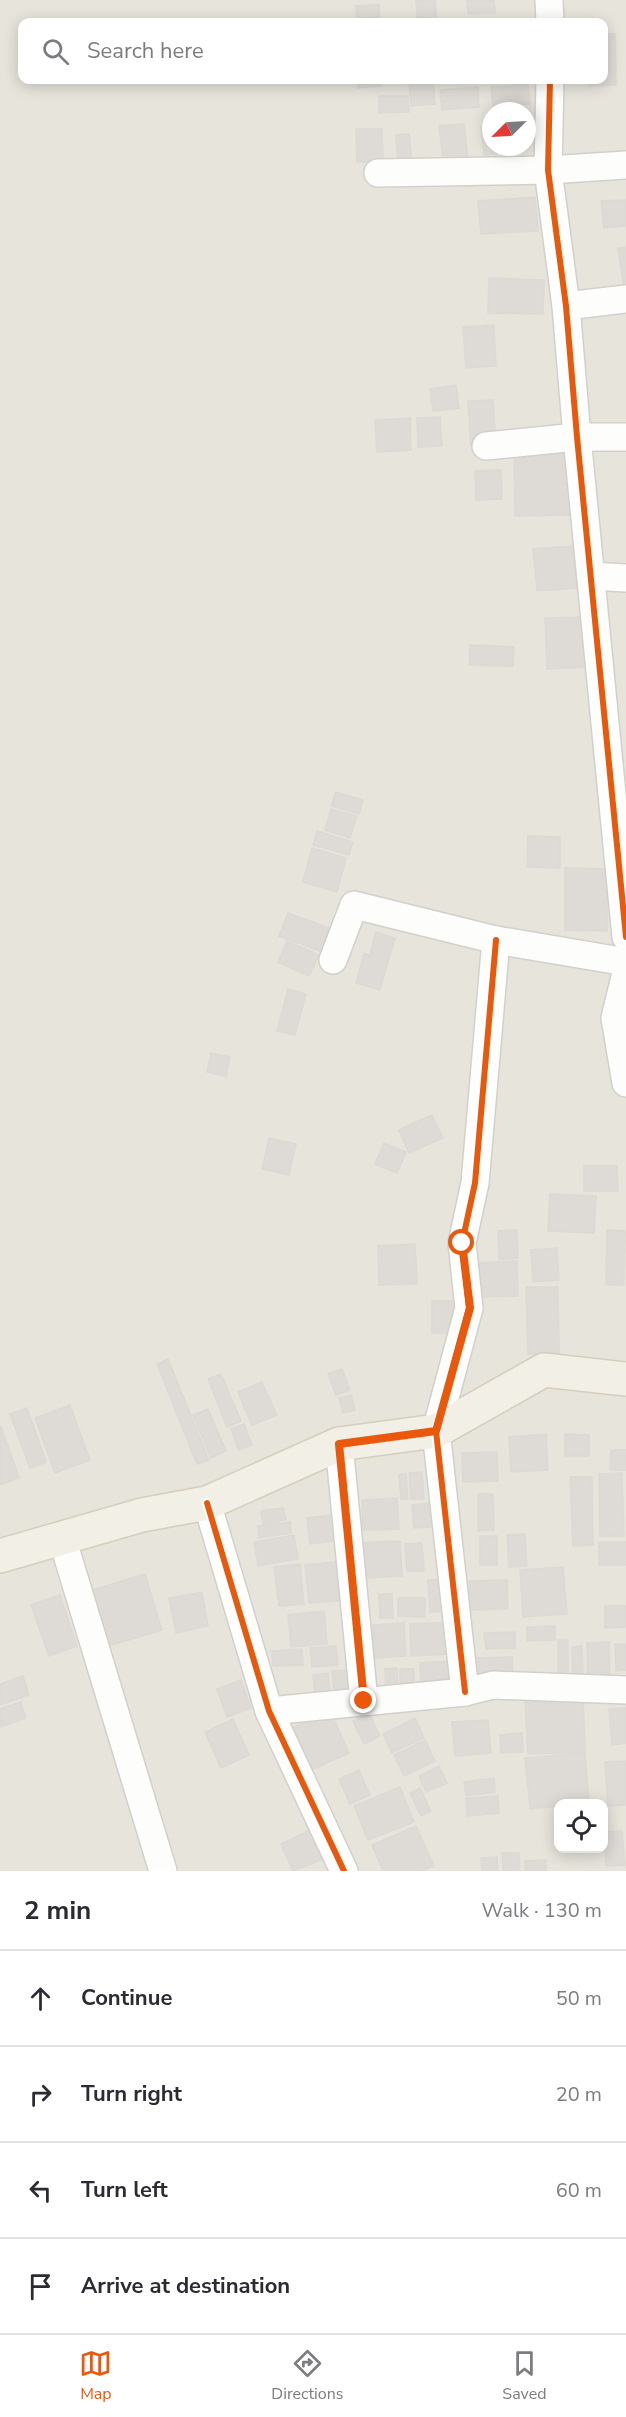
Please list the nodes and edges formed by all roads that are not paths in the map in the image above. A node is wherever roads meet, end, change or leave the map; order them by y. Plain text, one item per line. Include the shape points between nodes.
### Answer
1 (549, 0) edge
2 (550, 18) edge
3 (550, 84) edge
4 (626, 165) edge
5 (548, 170) junction
6 (378, 173) dead end
7 (626, 299) edge
8 (566, 306) junction
9 (577, 437) junction
10 (626, 437) edge
11 (486, 446) dead end
12 (591, 576) junction
13 (626, 578) edge
14 (626, 936) edge
15 (496, 940) junction
16 (333, 960) dead end
17 (626, 962) edge
18 (626, 973) edge
19 (626, 1083) edge
20 (626, 1379) edge
21 (436, 1431) junction
22 (339, 1444) junction
23 (207, 1503) junction
24 (62, 1538) junction
25 (0, 1556) edge
26 (626, 1690) edge
27 (465, 1692) junction
28 (364, 1701) junction
29 (270, 1711) junction
30 (163, 1871) edge
31 (344, 1871) edge

1 - 2 street
3 - 5 street
4 - 5 street
5 - 6 street
5 - 8 street
7 - 8 street
8 - 9 street
9 - 10 street
9 - 11 street
9 - 12 street
12 - 13 street
12 - 14 street
15 - 16 street via 354,905
15 - 17 street
15 - 21 street via 475,1183 462,1243 470,1308
18 - 19 street via 615,1018
20 - 21 main road via 544,1370
21 - 22 main road
21 - 27 street
22 - 23 main road
22 - 28 street
23 - 24 main road via 142,1515
23 - 29 street
24 - 25 main road
24 - 30 street
26 - 27 street via 493,1685
27 - 28 street
28 - 29 street
29 - 31 street

